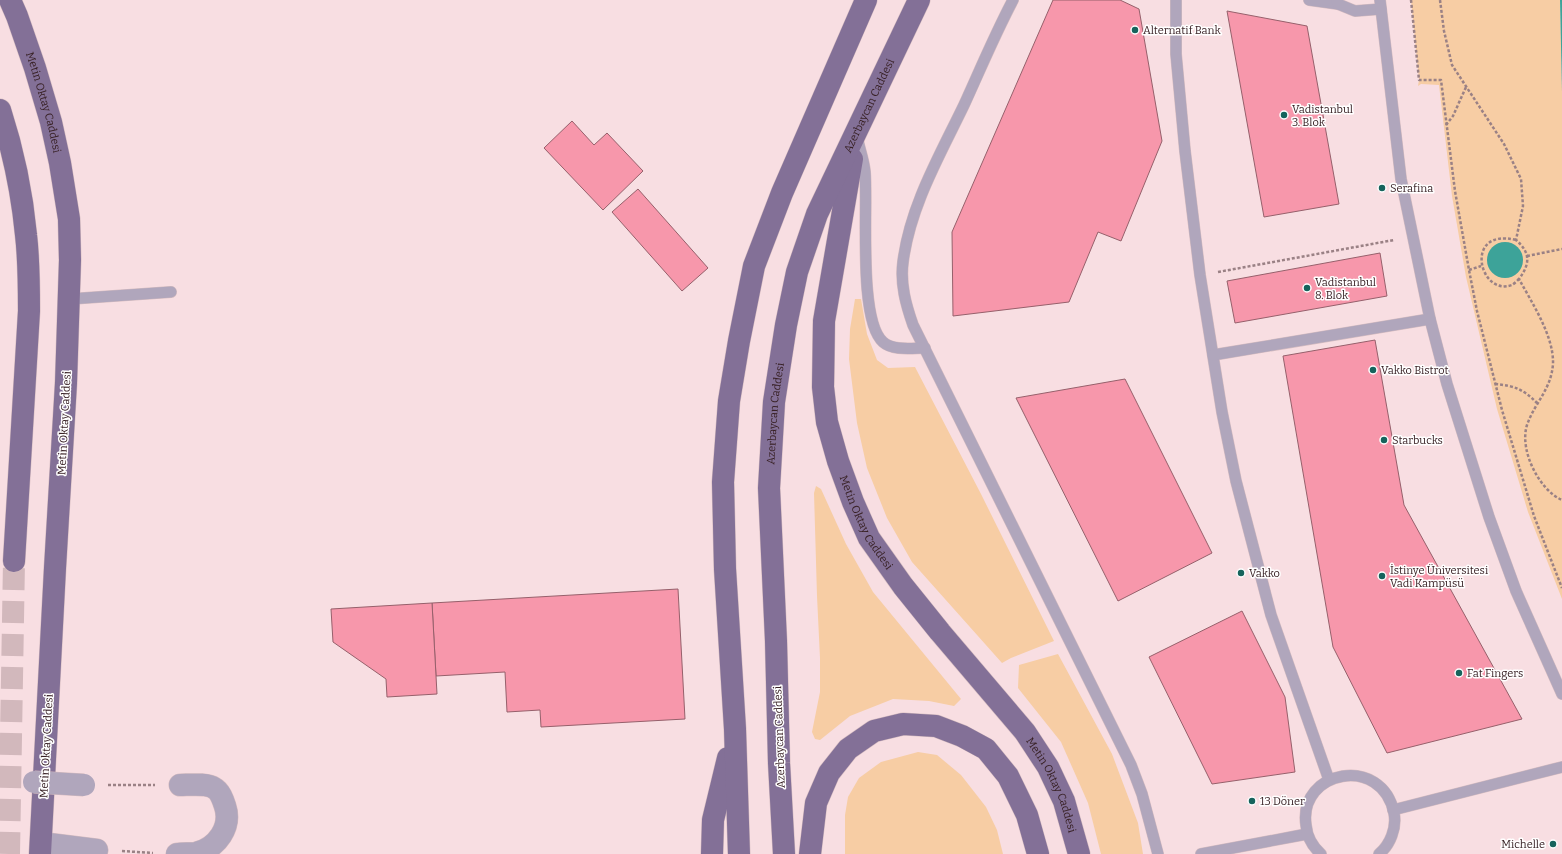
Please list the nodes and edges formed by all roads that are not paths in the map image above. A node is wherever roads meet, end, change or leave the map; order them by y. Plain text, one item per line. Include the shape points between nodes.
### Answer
1 (10, 0) edge
2 (866, 0) edge
3 (919, 0) edge
4 (1013, 0) edge
5 (1176, 0) edge
6 (1309, 0) edge
7 (1337, 2) edge
8 (1382, 3) edge
9 (0, 110) edge
10 (856, 134) junction
11 (171, 292) dead end
12 (70, 299) junction
13 (1430, 319) junction
14 (925, 348) junction
15 (1213, 355) junction
16 (14, 561) tunnel mouth
17 (1562, 694) edge
18 (734, 729) junction
19 (1562, 767) edge
20 (1329, 780) junction
21 (34, 782) dead end
22 (180, 784) road end
23 (84, 785) road end
24 (1393, 810) junction
25 (1307, 834) junction
26 (41, 848) edge
27 (97, 850) road end
28 (177, 854) edge
29 (712, 854) edge
30 (739, 854) edge
31 (784, 854) edge
32 (810, 854) edge
33 (1038, 854) edge
34 (1079, 854) edge
35 (1158, 854) edge
36 (1201, 854) edge
37 (1321, 854) edge
38 (1379, 854) edge

1 - 12 main road, Metin Oktay Caddesi via 35,68 60,163 69,219
2 - 18 main road via 782,193 754,266 739,341 729,401 723,482
3 - 10 main road, Azerbaycan Caddesi
4 - 14 lane via 936,161 913,215 907,238 903,285 913,325
5 - 15 lane via 1176,54 1185,151 1200,275
6 - 7 lane
7 - 8 lane via 1355,11
8 - 13 lane via 1401,179
9 - 16 main road via 18,183 26,235 28,276 29,311
10 - 14 lane via 864,170 867,289 874,328 883,342 891,347
10 - 31 main road, Azerbaycan Caddesi via 817,214 798,272 786,325 774,402 769,488
10 - 34 main road, Metin Oktay Caddesi via 824,321 823,386 827,422 838,461 869,538 903,586 1025,732 1048,767 1064,802
11 - 12 lane
12 - 26 main road, Metin Oktay Caddesi
13 - 15 lane
13 - 17 lane via 1447,384 1489,517 1516,591
14 - 35 lane via 1131,765 1153,829
15 - 20 lane via 1236,480 1271,615
18 - 29 main road via 713,820
18 - 30 main road
19 - 24 lane
20 - 24 lane via 1344,775 1359,776 1372,781 1383,789 1391,801
20 - 25 lane via 1316,790 1308,803 1305,818
21 - 23 street, bridge
22 - 28 street via 214,788 222,797 227,810 222,836 197,852
24 - 38 lane via 1394,829 1389,842
25 - 36 lane
25 - 37 lane via 1314,848
26 - 27 street
32 - 33 main road via 816,803 830,773 848,749 874,731 903,724 936,726 986,749 1008,776 1027,815

